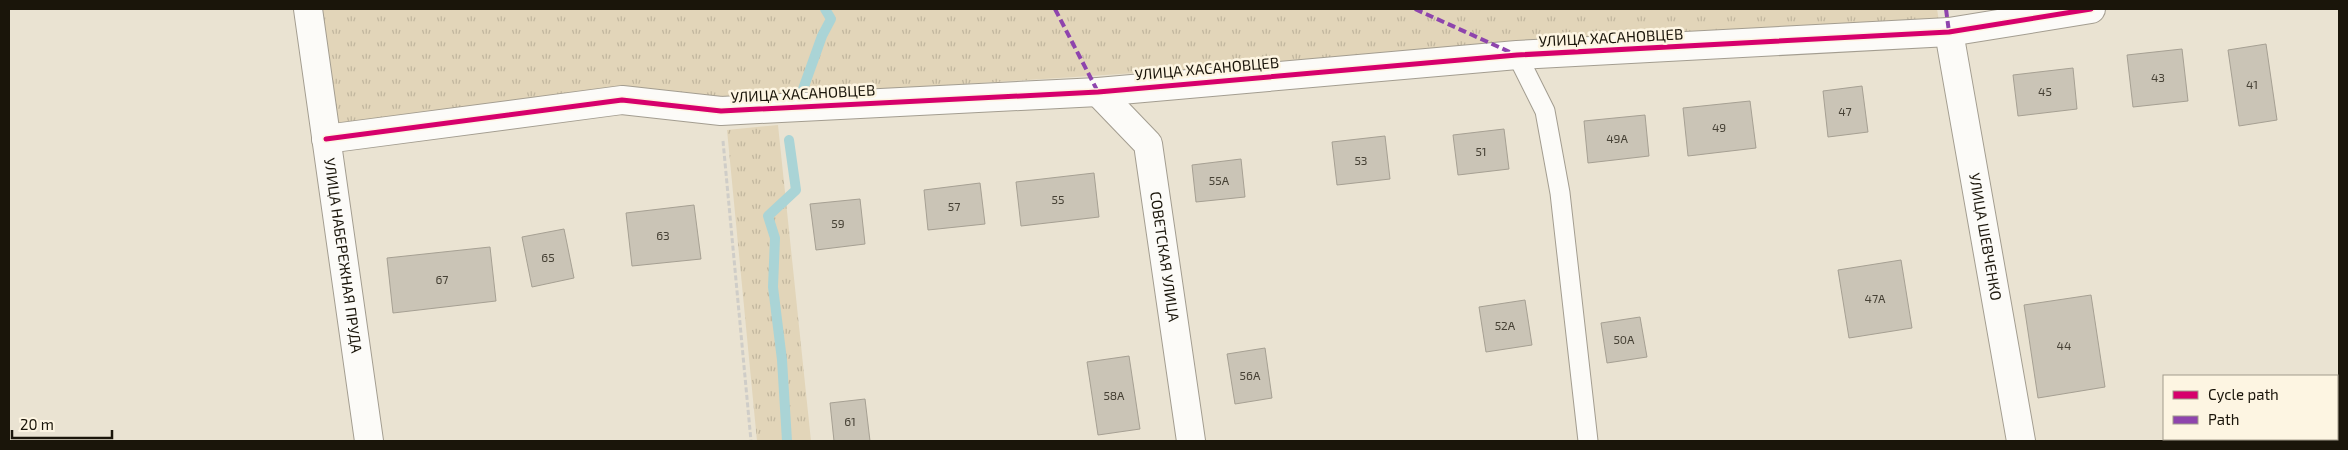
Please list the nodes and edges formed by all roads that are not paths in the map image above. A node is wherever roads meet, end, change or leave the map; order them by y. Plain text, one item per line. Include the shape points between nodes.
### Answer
1 (308, 9) edge
2 (2091, 9) edge
3 (1949, 32) junction
4 (1517, 55) junction
5 (1098, 92) junction
6 (326, 139) junction
7 (369, 441) edge
8 (1191, 441) edge
9 (1588, 441) edge
10 (2021, 441) edge

1 - 6 street, УЛИЦА НАБЕРЕЖНАЯ ПРУДА
2 - 3 street, УЛИЦА ХАСАНОВЦЕВ
3 - 4 street, УЛИЦА ХАСАНОВЦЕВ
3 - 10 street, УЛИЦА ШЕВЧЕНКО
4 - 5 street, УЛИЦА ХАСАНОВЦЕВ
4 - 9 lane via 1546,111 1560,193
5 - 6 street, УЛИЦА ХАСАНОВЦЕВ via 721,111 622,100
5 - 8 street, СОВЕТСКАЯ УЛИЦА via 1148,144
6 - 7 street, УЛИЦА НАБЕРЕЖНАЯ ПРУДА

